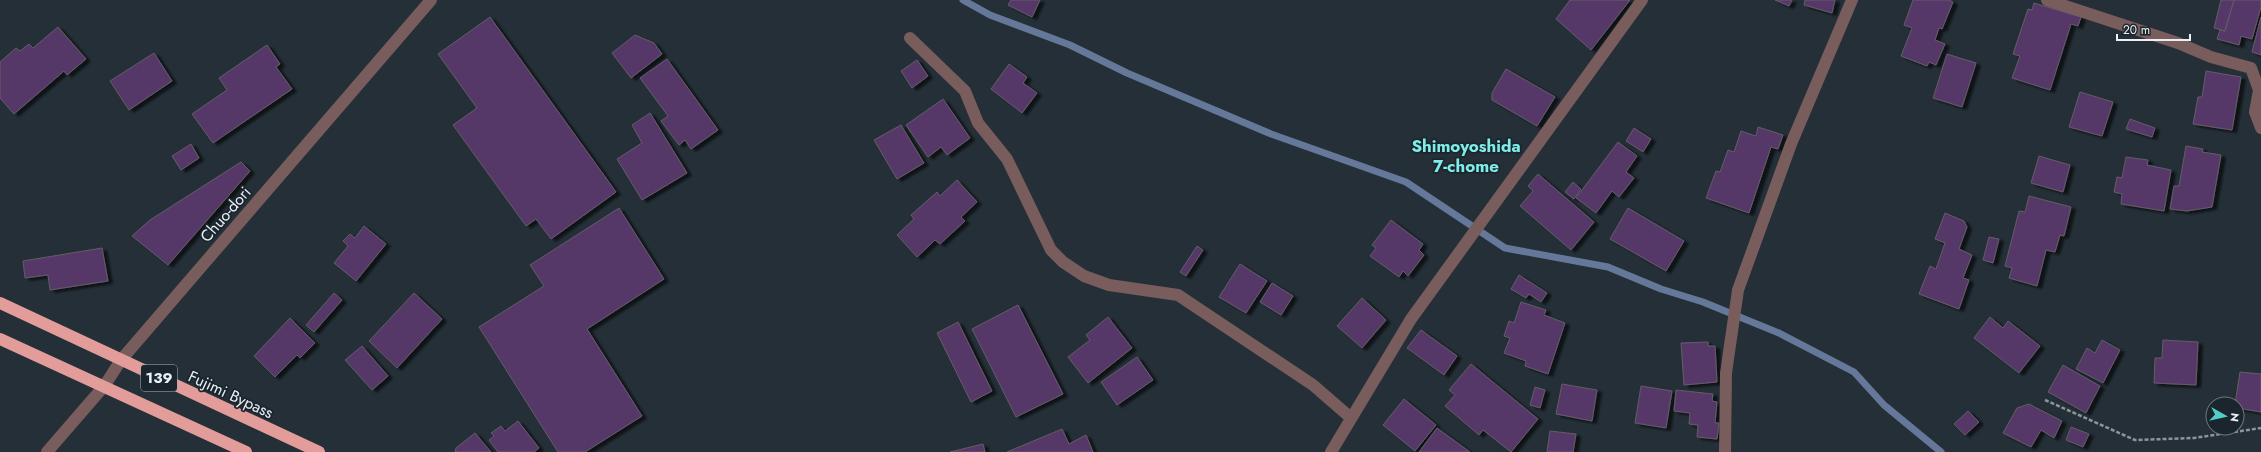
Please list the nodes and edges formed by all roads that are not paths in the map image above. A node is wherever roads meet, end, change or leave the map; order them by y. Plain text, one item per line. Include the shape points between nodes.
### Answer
1 (431, 0) edge
2 (1642, 0) edge
3 (1852, 0) edge
4 (2047, 0) edge
5 (910, 38) dead end
6 (2261, 128) edge
7 (0, 302) edge
8 (0, 338) edge
9 (121, 360) junction
10 (104, 385) junction
11 (1351, 418) junction
12 (47, 452) edge
13 (246, 452) edge
14 (319, 452) edge
15 (1331, 452) edge
16 (1725, 452) edge

1 - 9 street, Chuo-dori
2 - 11 street via 1411,319
3 - 16 street via 1791,144 1738,290 1726,373
4 - 6 street via 2178,43 2211,57 2251,68 2260,90 2255,112
5 - 11 street via 965,91 978,123 1007,159 1051,250 1063,262 1084,276 1109,285 1178,295 1313,386
7 - 9 highway, Fujimi Bypass / 139
8 - 10 highway, 139
9 - 10 street, Chuo-dori
9 - 14 highway, Fujimi Bypass / 139
10 - 12 street, Chuo-dori
10 - 13 highway, 139
11 - 15 street

